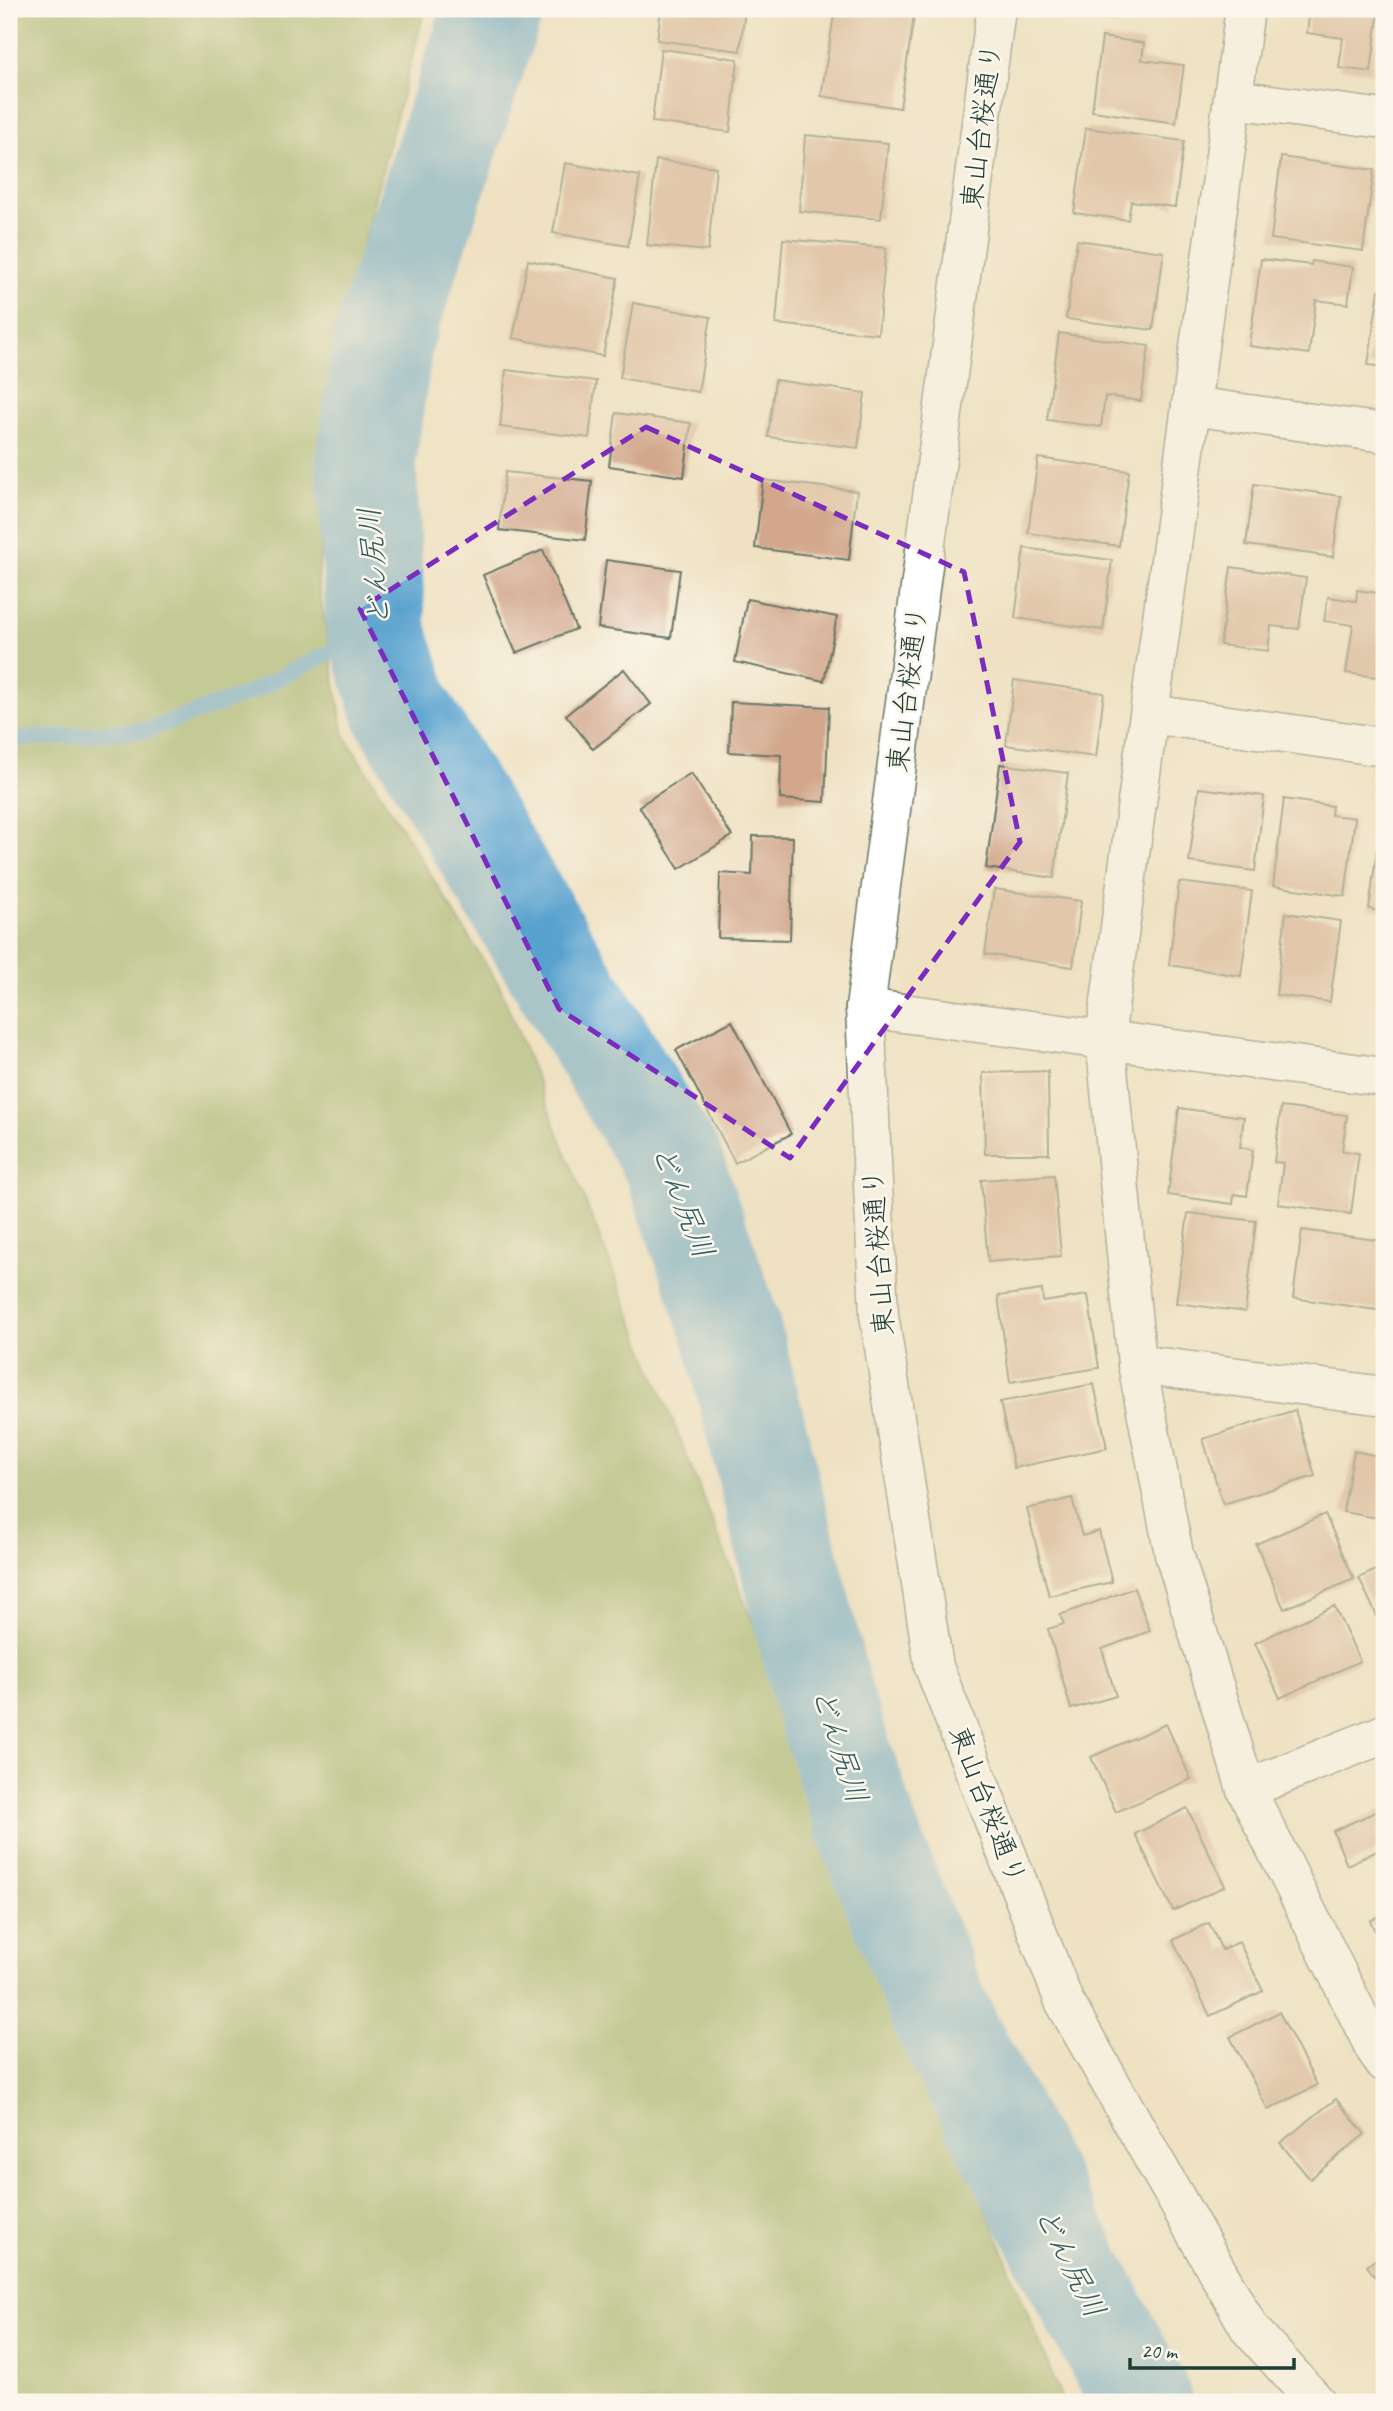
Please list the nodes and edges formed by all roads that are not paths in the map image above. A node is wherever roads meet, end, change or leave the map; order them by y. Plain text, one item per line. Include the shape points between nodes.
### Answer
1 (996, 9) edge
2 (1245, 9) edge
3 (1233, 99) junction
4 (1384, 119) edge
5 (1191, 406) junction
6 (1384, 433) edge
7 (1150, 714) junction
8 (1384, 747) edge
9 (865, 1007) junction
10 (1105, 1038) junction
11 (1384, 1077) edge
12 (1137, 1364) junction
13 (1384, 1396) edge
14 (1384, 1734) edge
15 (1246, 1789) junction
16 (1384, 2062) edge
17 (1315, 2402) edge

1 - 9 street, 東山台桜通り
2 - 3 street
3 - 4 street
3 - 5 street
5 - 6 street
5 - 7 street
7 - 8 street
7 - 10 street
9 - 10 street
9 - 17 street, 東山台桜通り via 880,1315 934,1667 1064,2001 1250,2329
10 - 11 street
10 - 12 street
12 - 13 street
12 - 15 street via 1174,1554
14 - 15 street
15 - 16 street

